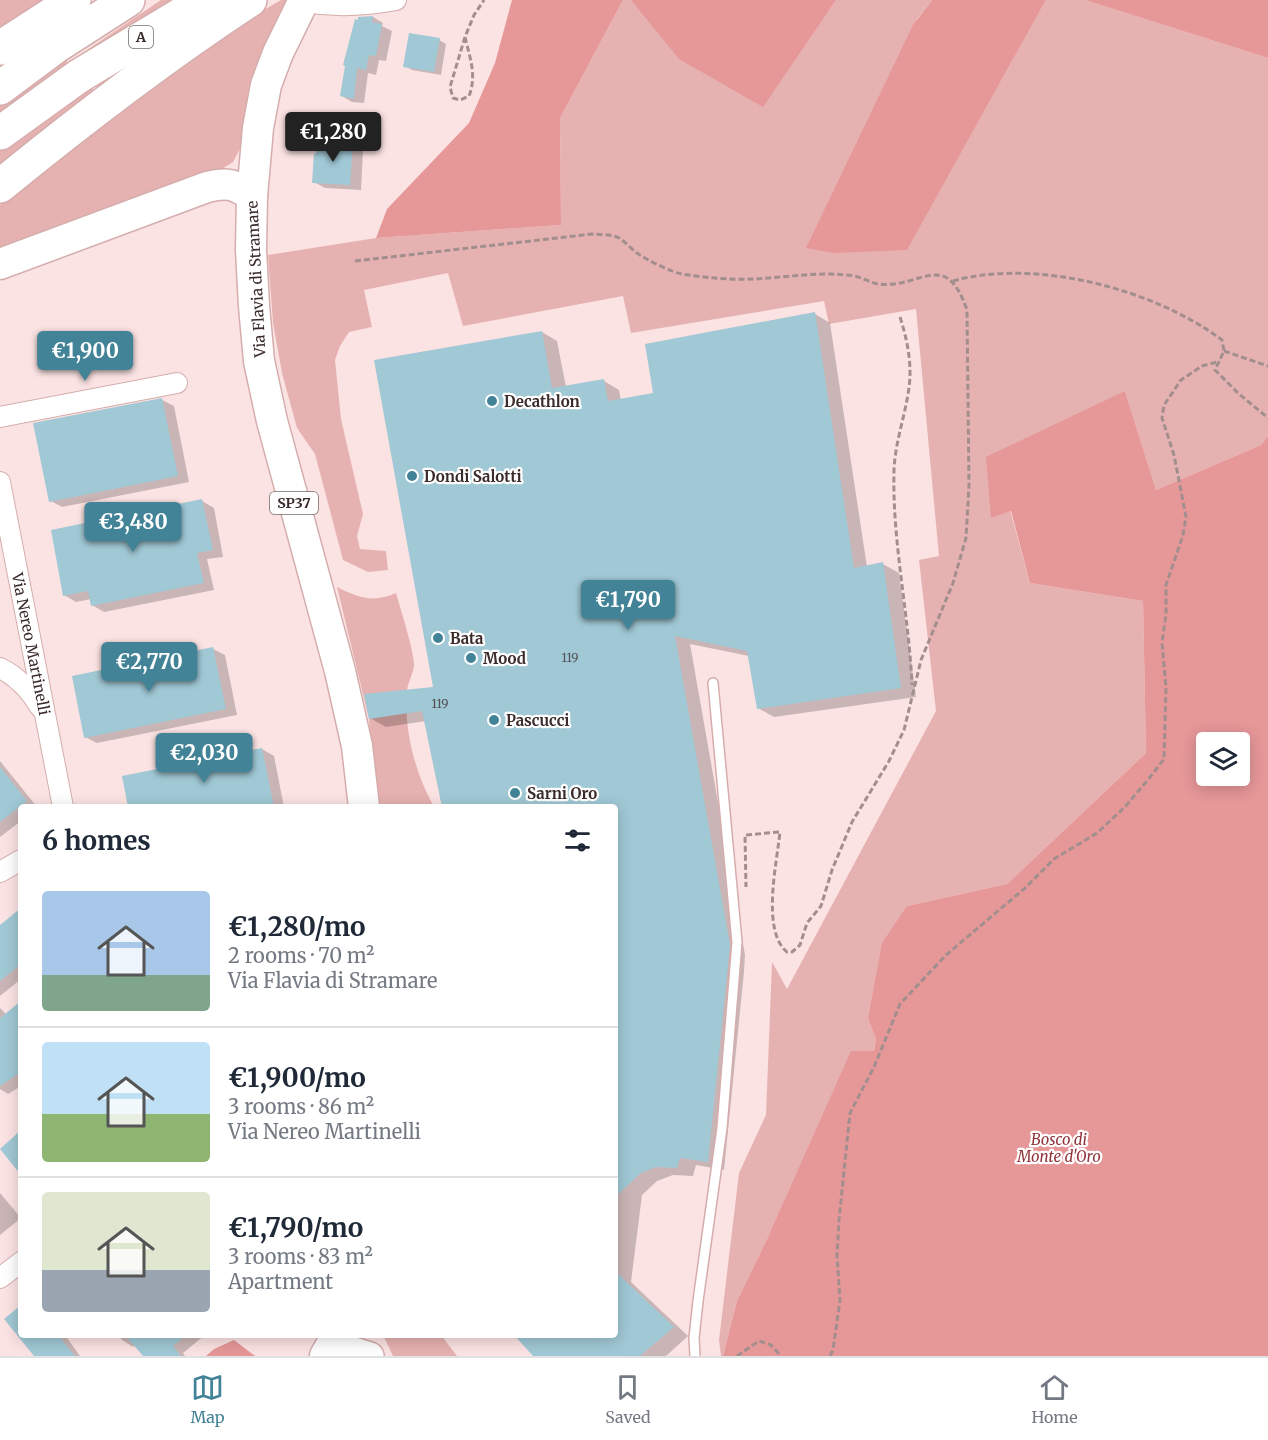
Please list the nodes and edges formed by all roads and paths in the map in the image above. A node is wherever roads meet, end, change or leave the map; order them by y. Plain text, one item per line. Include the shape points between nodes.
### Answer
1 (74, 0) edge
2 (128, 0) edge
3 (205, 0) edge
4 (250, 0) edge
5 (396, 0) edge
6 (484, 0) edge
7 (303, 1) edge
8 (465, 38) junction
9 (0, 48) edge
10 (0, 88) edge
11 (0, 133) edge
12 (0, 186) edge
13 (252, 196) junction
14 (355, 261) dead end
15 (0, 264) edge
16 (953, 281) junction
17 (900, 317) dead end
18 (1224, 351) junction
19 (1217, 362) junction
20 (1268, 366) edge
21 (177, 383) dead end
22 (0, 417) edge
23 (1268, 418) edge
24 (0, 482) edge
25 (12, 548) junction
26 (0, 579) edge
27 (0, 668) edge
28 (713, 683) dead end
29 (913, 690) junction
30 (45, 713) junction
31 (62, 804) edge
32 (364, 804) edge
33 (18, 862) edge
34 (0, 872) edge
35 (746, 890) dead end
36 (18, 1264) edge
37 (0, 1278) edge
38 (376, 1338) edge
39 (330, 1346) edge
40 (370, 1356) edge
41 (385, 1356) edge
42 (695, 1356) edge
43 (737, 1356) edge
44 (781, 1356) edge
45 (830, 1356) edge

1 - 9 highway
2 - 10 highway via 55,46
3 - 11 highway, A via 79,76
4 - 12 highway via 110,98
5 - 7 street via 326,6
6 - 8 path
7 - 13 main road, Via Flavia di Stramare / SP37 via 266,85
8 - 8 path via 450,87 453,98 460,99 469,96 474,85
13 - 15 main road via 238,186 221,183
13 - 32 main road, Via Flavia di Stramare / SP37 via 259,361 340,671 357,746
14 - 16 path via 592,234 618,237 637,253 679,274 753,279 851,275 877,284 901,284 939,275
16 - 18 path via 977,274 1025,273 1099,283 1190,318 1222,340
16 - 29 path via 967,310 966,538
17 - 29 path via 910,365 909,393 894,469
18 - 19 path
18 - 20 path
19 - 23 path via 1215,370
19 - 45 path via 1202,366 1182,380 1164,405 1162,418 1174,455 1186,518 1167,585 1162,644 1166,688 1164,759 1125,807 1097,833 1054,859 946,955 900,1004 850,1113 837,1256 840,1300
21 - 22 street
24 - 25 street, Via Nereo Martinelli
25 - 26 street
25 - 30 street, Via Nereo Martinelli
27 - 30 street via 30,691
28 - 42 lane via 737,942 722,1128 698,1301
29 - 35 path via 904,730 852,822 825,898 807,923 796,949 788,952 783,948 775,930 772,898 780,832 745,835
30 - 31 street, Via Nereo Martinelli
33 - 34 street
36 - 37 street
38 - 41 main road
39 - 40 main road
43 - 44 path via 759,1341 771,1345

